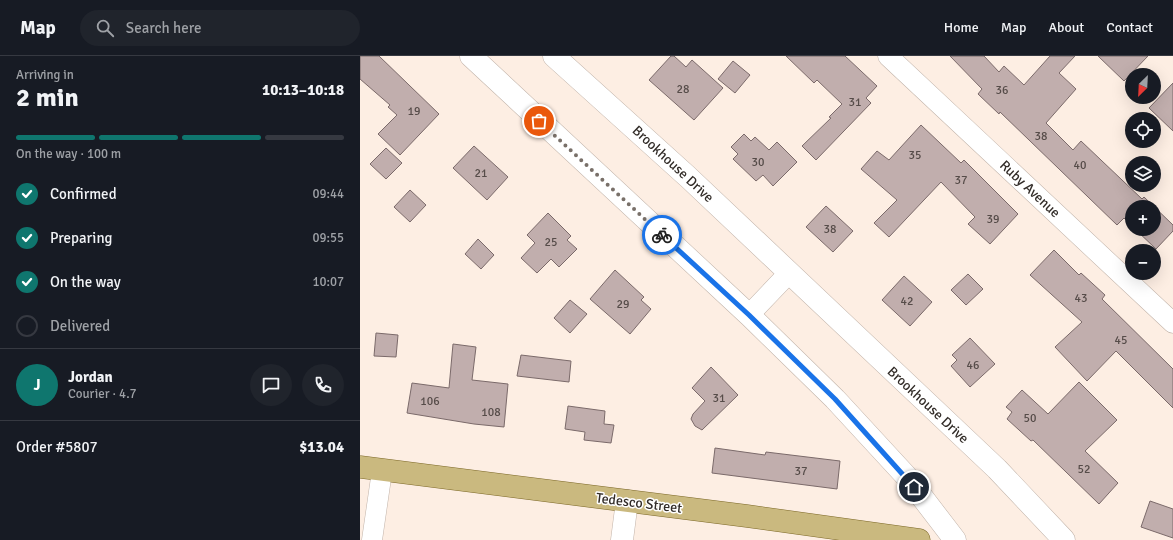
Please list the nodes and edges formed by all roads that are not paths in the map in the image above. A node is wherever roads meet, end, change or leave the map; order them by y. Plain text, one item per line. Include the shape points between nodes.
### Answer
1 (471, 56) edge
2 (554, 56) edge
3 (888, 56) edge
4 (789, 273) junction
5 (749, 315) junction
6 (1173, 323) edge
7 (360, 467) edge
8 (382, 471) junction
9 (626, 501) junction
10 (372, 540) edge
11 (622, 540) edge
12 (919, 540) edge
13 (955, 540) edge
14 (1064, 540) edge

1 - 5 main road
2 - 4 main road, Brookhouse Drive via 688,177
3 - 6 street, Ruby Avenue
4 - 5 street
4 - 14 main road, Brookhouse Drive via 997,470
5 - 13 main road via 835,399 906,476
7 - 8 main road, Tedesco Street
8 - 9 main road, Tedesco Street
8 - 10 street
9 - 11 main road
9 - 12 main road, Tedesco Street

